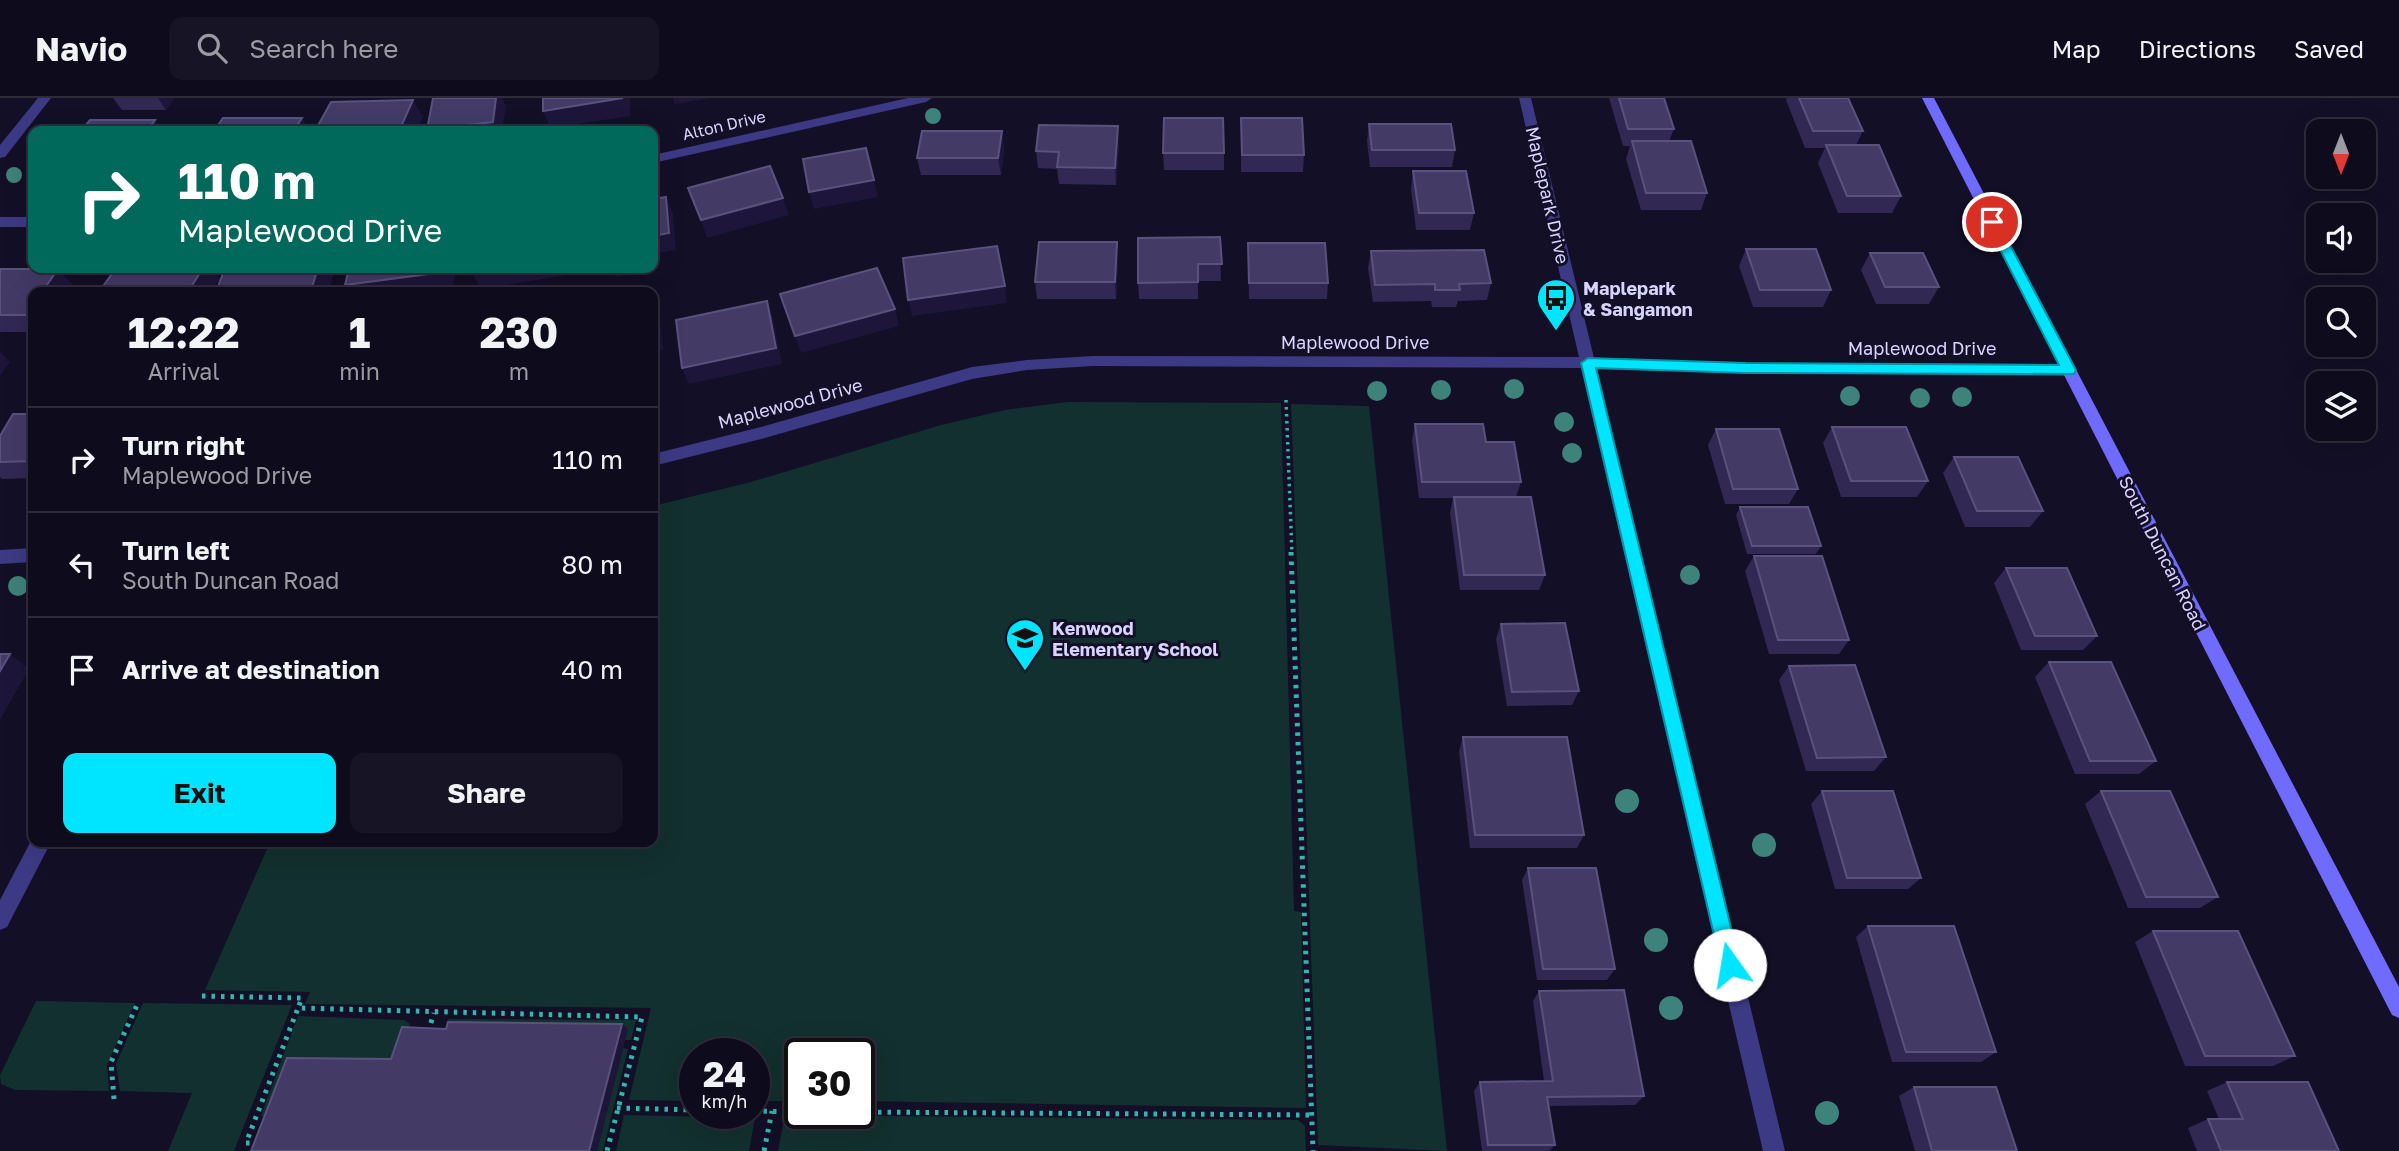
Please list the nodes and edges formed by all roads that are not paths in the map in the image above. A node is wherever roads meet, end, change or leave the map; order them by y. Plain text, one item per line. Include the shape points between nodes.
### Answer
1 (45, 98) edge
2 (926, 98) edge
3 (1525, 98) edge
4 (1928, 98) edge
5 (0, 154) edge
6 (658, 158) edge
7 (0, 222) edge
8 (28, 222) edge
9 (1588, 363) junction
10 (2069, 370) junction
11 (658, 459) edge
12 (28, 555) edge
13 (0, 557) edge
14 (38, 847) edge
15 (0, 920) edge
16 (2399, 1008) edge
17 (1774, 1151) edge

1 - 5 street
2 - 6 street, Alton Drive
3 - 9 street, Maplepark Drive
4 - 10 main road, South Duncan Road
7 - 8 street
9 - 10 street, Maplewood Drive
9 - 11 street, Maplewood Drive via 1093,361 1027,365 972,373
9 - 17 street, Maplepark Drive
10 - 16 main road, South Duncan Road
12 - 13 street
14 - 15 street

